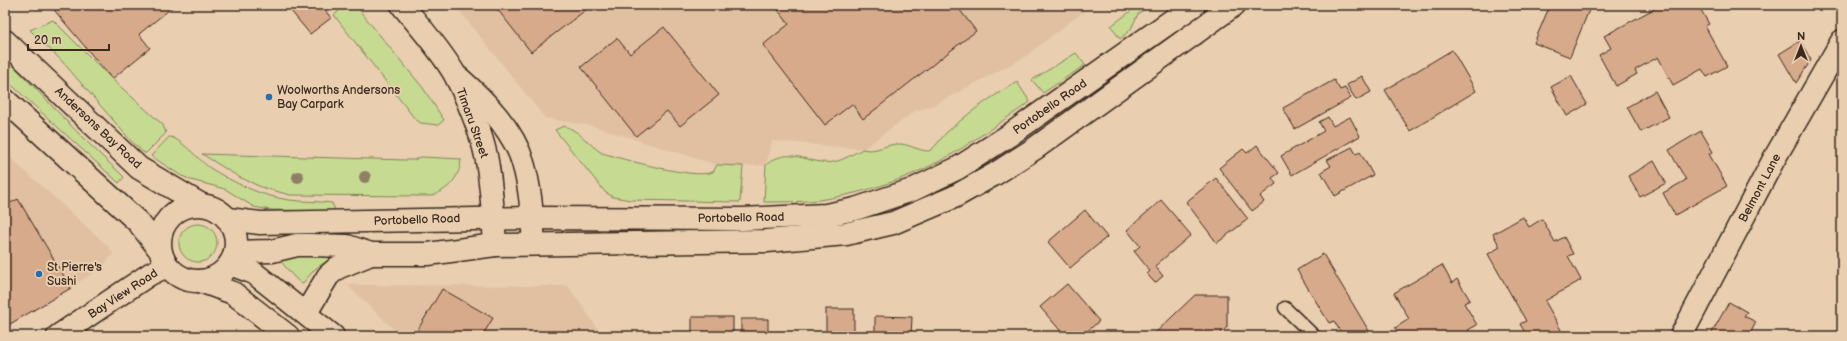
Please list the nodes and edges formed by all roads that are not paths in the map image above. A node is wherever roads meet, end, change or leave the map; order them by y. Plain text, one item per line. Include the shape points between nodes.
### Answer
1 (402, 5) edge
2 (1194, 5) edge
3 (1234, 5) edge
4 (5, 41) edge
5 (1842, 41) edge
6 (454, 73) junction
7 (5, 100) edge
8 (200, 204) junction
9 (493, 218) junction
10 (532, 218) junction
11 (228, 219) junction
12 (534, 244) junction
13 (495, 245) junction
14 (371, 254) junction
15 (163, 258) junction
16 (232, 258) junction
17 (200, 281) junction
18 (1285, 308) dead end
19 (306, 313) junction
20 (58, 336) edge
21 (288, 336) edge
22 (334, 336) edge
23 (1314, 336) edge
24 (1681, 336) edge

1 - 6 main road, Timaru Street
2 - 10 main road, Portobello Road via 1008,136 958,168 912,190 855,209 826,215 742,219
3 - 12 main road, Portobello Road via 1034,149 995,174 954,197 893,223 846,234 767,241
4 - 8 main road, Andersons Bay Road via 139,168
5 - 24 main road, Belmont Lane via 1774,159
6 - 9 main road, Timaru Street via 485,154
6 - 10 main road, Timaru Street via 482,98 516,146 523,162
7 - 15 main road via 140,223
8 - 11 main road via 216,209
8 - 15 main road via 180,208 165,221 161,230
9 - 10 main road, Portobello Road
9 - 11 main road, Portobello Road via 267,223
9 - 13 main road, Timaru Street
10 - 12 main road, Timaru Street
11 - 16 main road via 236,235
12 - 13 main road, Portobello Road
13 - 14 main road, Portobello Road via 428,254
14 - 16 main road, Portobello Road via 347,246 311,245 282,247
14 - 19 main road, Portobello Road via 337,268 328,276
15 - 17 main road via 182,278
15 - 20 main road, Bay View Road via 150,274
16 - 17 main road via 217,276
16 - 19 main road
17 - 21 main road via 233,294
18 - 23 lane
19 - 22 main road

